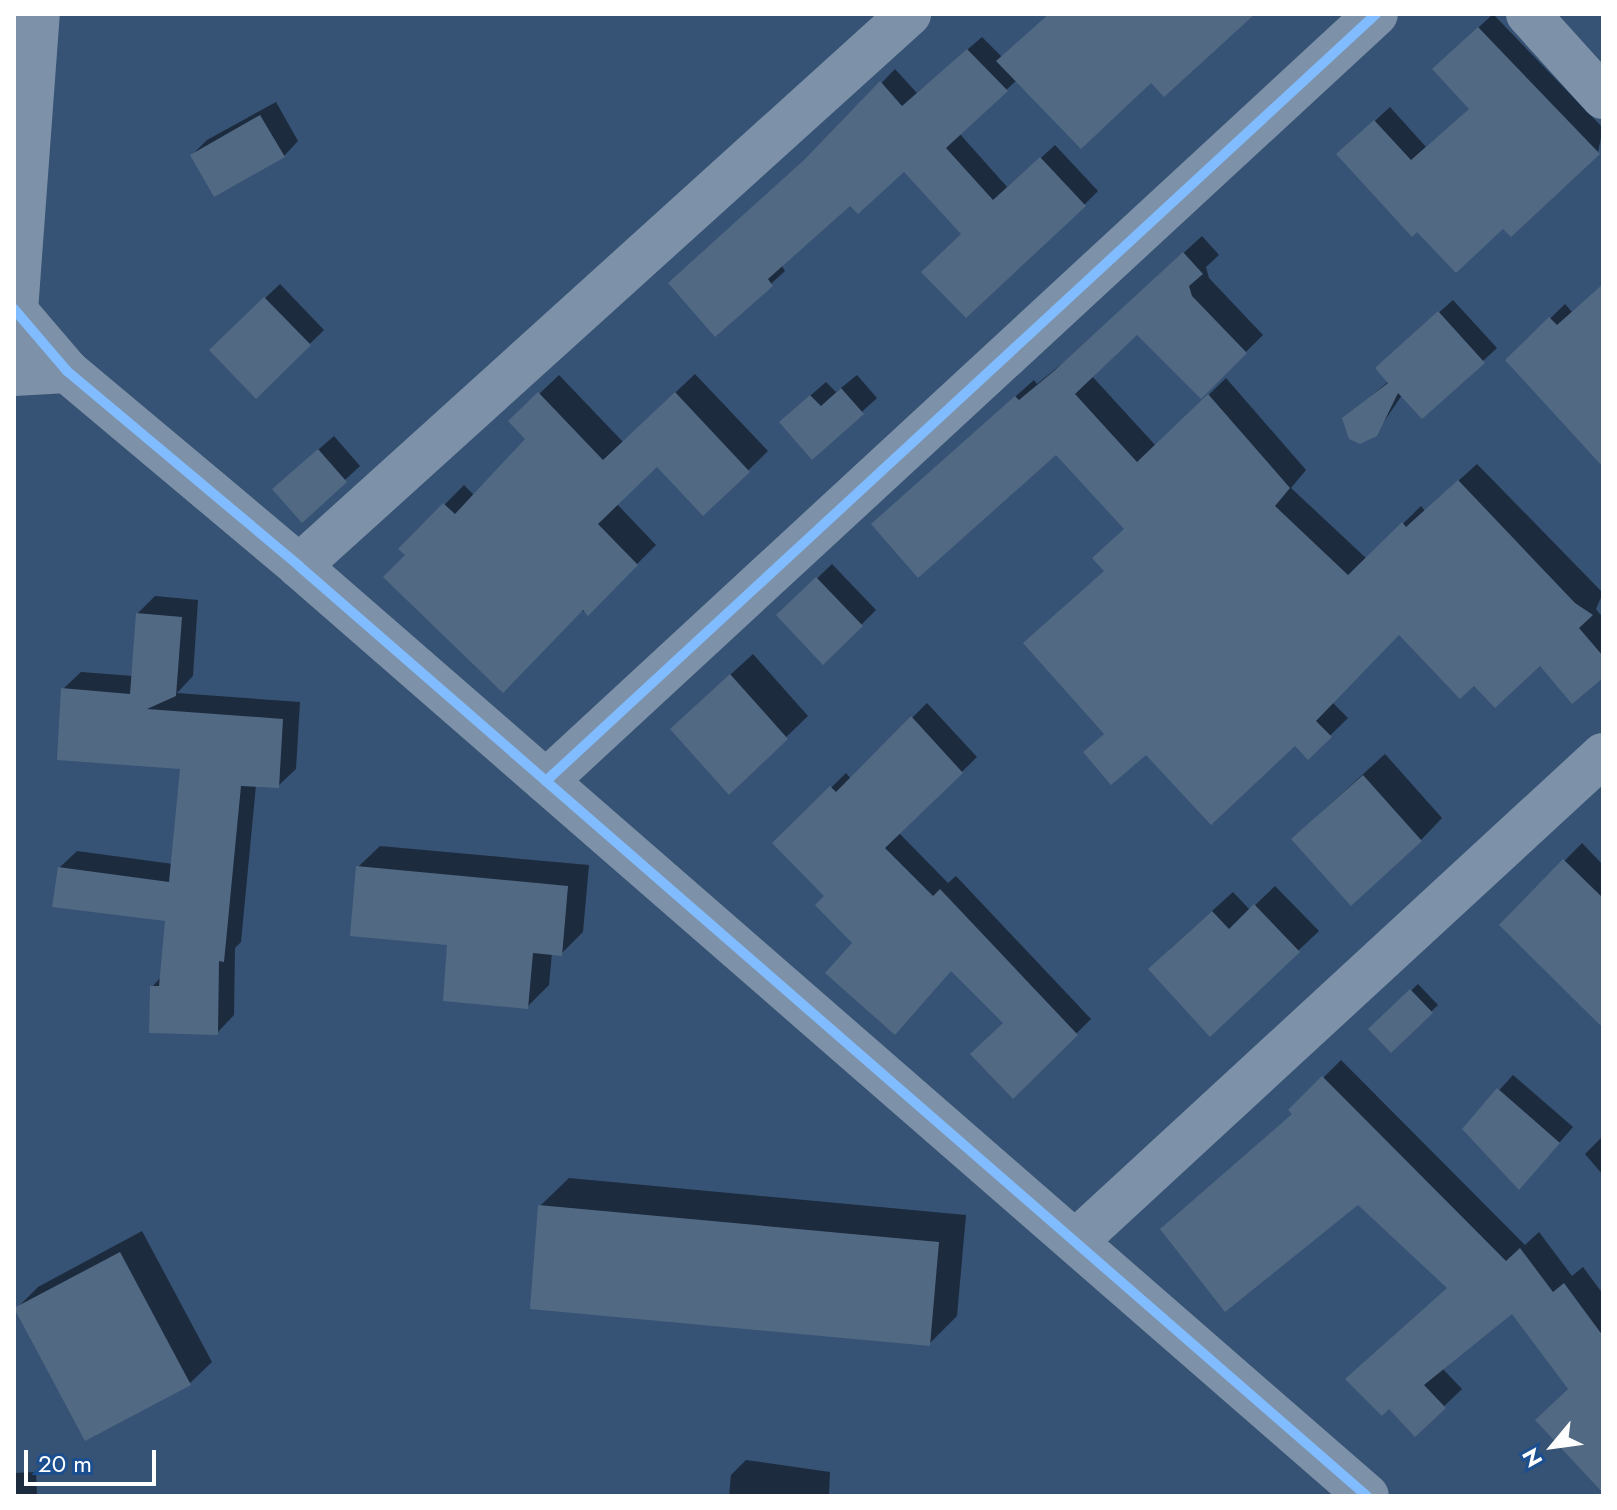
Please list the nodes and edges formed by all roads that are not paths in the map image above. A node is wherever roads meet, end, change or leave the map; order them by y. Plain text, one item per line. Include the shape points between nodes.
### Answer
1 (38, 14) edge
2 (909, 14) edge
3 (1376, 14) edge
4 (1528, 14) edge
5 (1603, 97) edge
6 (15, 319) edge
7 (67, 371) junction
8 (14, 374) edge
9 (299, 566) junction
10 (1603, 755) edge
11 (546, 781) junction
12 (1076, 1241) junction
13 (1367, 1496) edge

1 - 6 street
2 - 9 street
3 - 11 street
4 - 5 street
6 - 7 street
7 - 8 street
7 - 9 street
9 - 11 street
10 - 12 street
11 - 12 street
12 - 13 street

